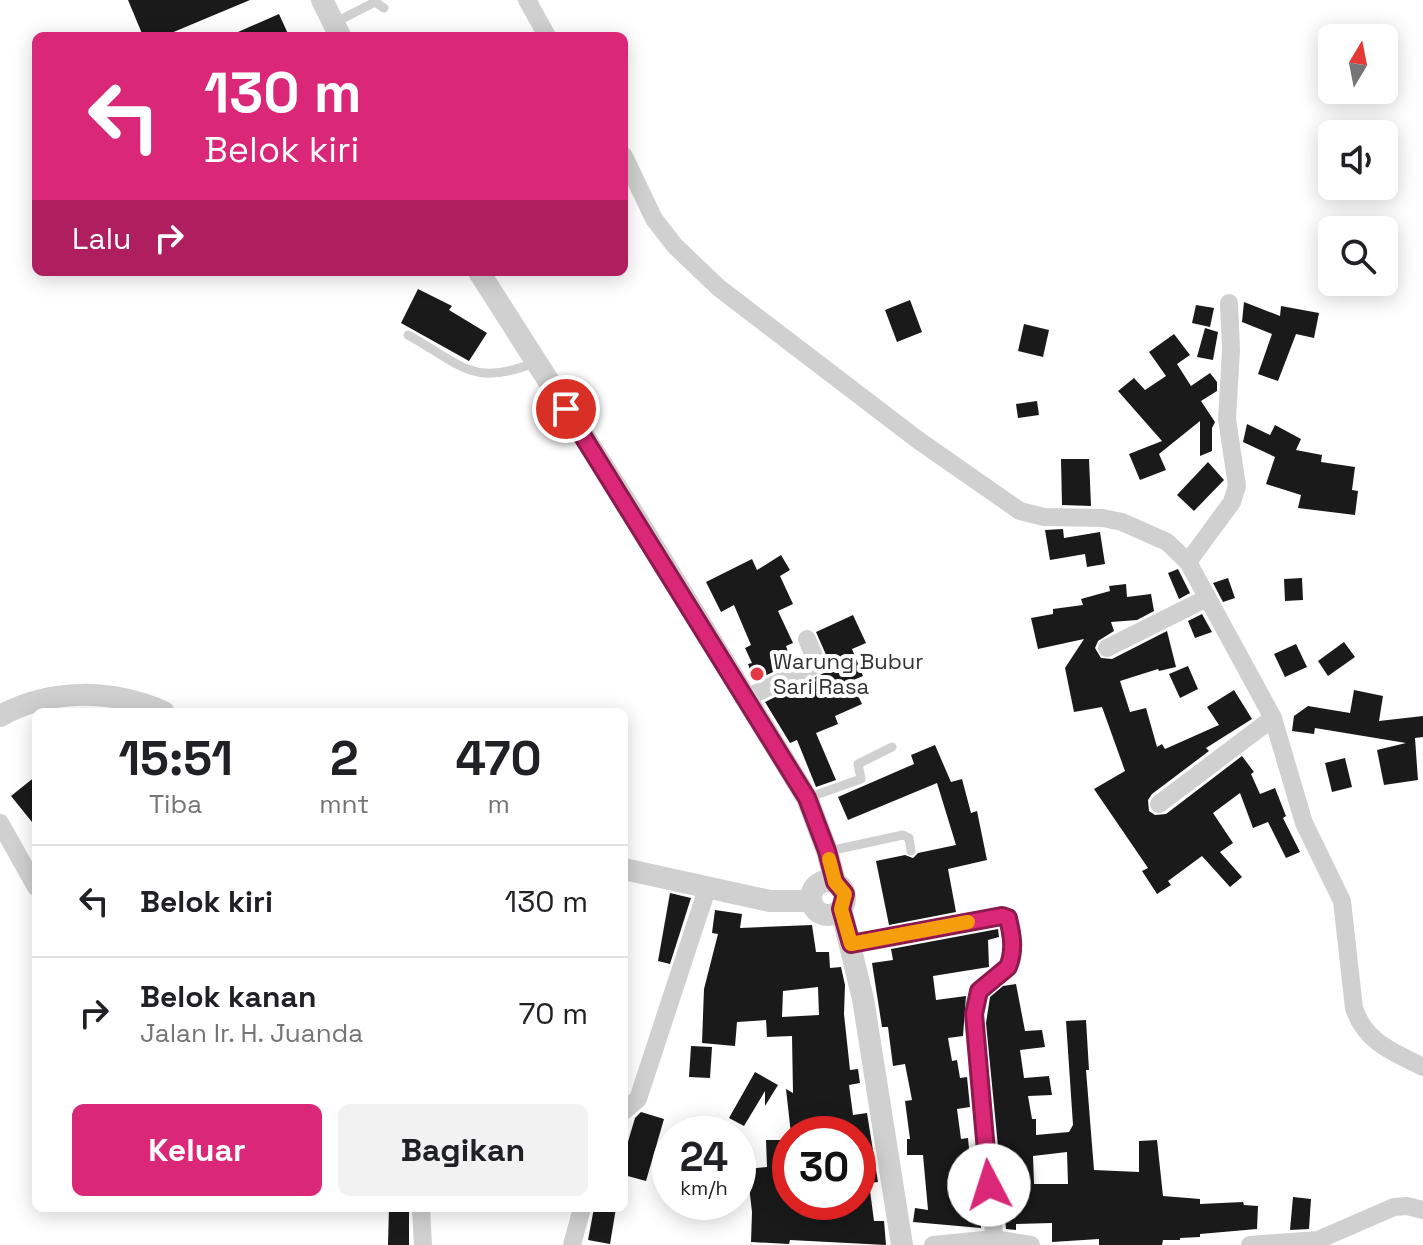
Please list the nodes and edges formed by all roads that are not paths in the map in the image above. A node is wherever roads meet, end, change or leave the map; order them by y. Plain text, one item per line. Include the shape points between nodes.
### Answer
1 (322, 0) edge
2 (527, 0) edge
3 (384, 8) dead end
4 (337, 30) edge
5 (545, 32) edge
6 (628, 164) edge
7 (482, 276) edge
8 (1229, 303) dead end
9 (408, 335) dead end
10 (536, 362) junction
11 (1188, 562) junction
12 (1207, 598) junction
13 (807, 639) dead end
14 (1107, 648) dead end
15 (744, 699) junction
16 (153, 708) edge
17 (0, 716) edge
18 (1273, 718) junction
19 (892, 747) dead end
20 (807, 798) junction
21 (1159, 804) dead end
22 (0, 823) edge
23 (827, 851) junction
24 (911, 851) dead end
25 (628, 870) edge
26 (32, 880) edge
27 (835, 882) junction
28 (708, 886) junction
29 (811, 901) junction
30 (841, 909) junction
31 (851, 944) junction
32 (1423, 1067) edge
33 (628, 1108) edge
34 (1423, 1210) edge
35 (421, 1212) edge
36 (581, 1212) edge
37 (995, 1242) edge
38 (1318, 1243) edge
39 (423, 1245) edge
40 (572, 1245) edge
41 (902, 1245) edge
42 (933, 1245) edge
43 (1031, 1245) edge
44 (1250, 1245) edge

1 - 4 street
2 - 5 street
3 - 4 lane via 375,2
6 - 11 street via 654,219 697,267 785,341 918,440 1020,511 1122,522 1167,542
7 - 10 street
8 - 11 street via 1227,419 1237,486 1232,502
9 - 10 lane via 476,373 508,374
10 - 15 street
11 - 12 street
12 - 14 street
12 - 18 street
13 - 15 street via 815,665
15 - 20 street
16 - 17 street via 84,694 41,698
18 - 21 street
18 - 32 street via 1304,823 1342,901 1359,1025 1369,1037
19 - 20 lane via 858,764 861,779
20 - 23 street
22 - 26 street
23 - 24 lane via 903,835 909,838
23 - 27 street
25 - 28 street
27 - 29 street via 817,884
27 - 30 street via 845,894
28 - 29 street via 770,901
28 - 33 street via 638,1099
29 - 30 street via 824,914
30 - 31 street
31 - 37 street via 1008,918 1011,962 979,991 974,1023
31 - 41 street
34 - 38 street via 1394,1207
35 - 39 street
36 - 40 street
37 - 42 street
37 - 43 street
38 - 44 street

